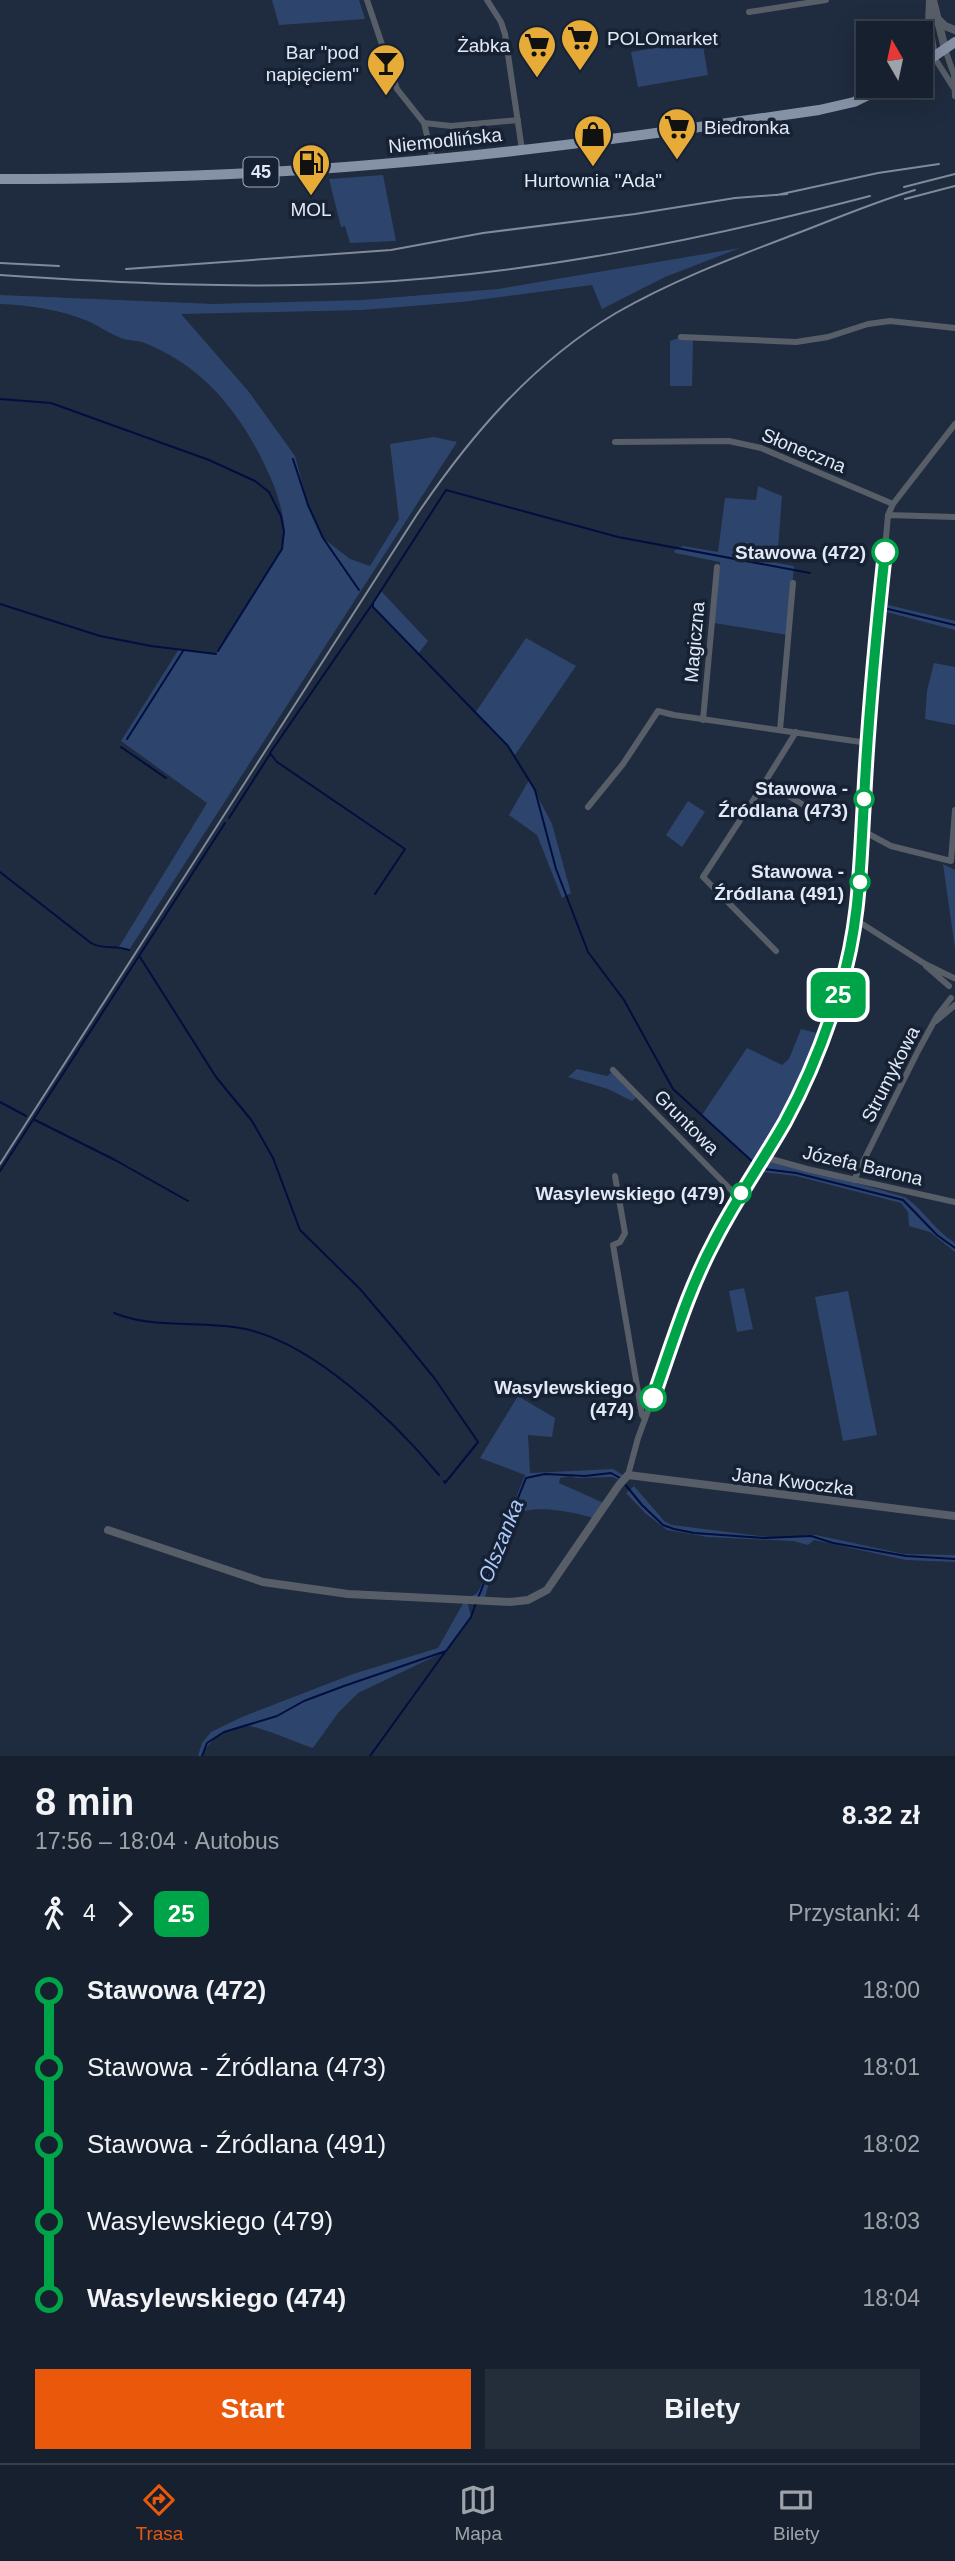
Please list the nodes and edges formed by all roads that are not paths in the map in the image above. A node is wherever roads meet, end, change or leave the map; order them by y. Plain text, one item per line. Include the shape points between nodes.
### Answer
1 (367, 0) edge
2 (488, 0) edge
3 (826, 0) edge
4 (931, 0) edge
5 (811, 1) edge
6 (749, 12) dead end
7 (938, 19) junction
8 (955, 30) edge
9 (955, 42) edge
10 (945, 50) junction
11 (934, 57) junction
12 (954, 92) edge
13 (862, 98) edge
14 (519, 120) junction
15 (424, 123) junction
16 (522, 150) junction
17 (433, 160) junction
18 (0, 179) edge
19 (955, 328) edge
20 (681, 337) dead end
21 (955, 424) edge
22 (615, 442) dead end
23 (893, 504) junction
24 (888, 515) junction
25 (955, 517) edge
26 (717, 567) dead end
27 (793, 583) dead end
28 (703, 720) junction
29 (780, 730) junction
30 (796, 732) junction
31 (867, 743) junction
32 (765, 782) junction
33 (588, 807) dead end
34 (955, 810) edge
35 (822, 816) dead end
36 (863, 831) junction
37 (856, 920) junction
38 (776, 951) dead end
39 (925, 964) junction
40 (955, 977) edge
41 (949, 986) junction
42 (954, 1002) edge
43 (613, 1070) dead end
44 (764, 1157) junction
45 (615, 1176) dead end
46 (854, 1180) junction
47 (738, 1197) junction
48 (955, 1202) edge
49 (645, 1419) junction
50 (627, 1477) junction
51 (955, 1516) edge
52 (108, 1530) dead end

1 - 15 street via 397,89
2 - 14 street via 505,34
3 - 5 street
4 - 7 street
4 - 11 street
5 - 6 street
7 - 8 street
7 - 10 street
9 - 10 main road
10 - 11 main road
10 - 12 street via 954,75
11 - 12 street
13 - 16 main road, Niemodlińska / 45 via 819,110
14 - 15 street via 452,126
14 - 16 street
15 - 17 street
16 - 17 main road, Niemodlińska / 45
17 - 18 main road, Niemodlińska / 45 via 202,175
19 - 20 street via 890,321 796,342
21 - 23 street
22 - 23 street, Słoneczna via 729,441 761,448
23 - 24 street
24 - 25 street
24 - 31 street
26 - 28 street, Magiczna
27 - 29 street
28 - 29 street
28 - 33 street via 658,711
29 - 30 street
30 - 31 street
30 - 32 street
31 - 36 street
32 - 35 street
32 - 38 street via 703,877
34 - 36 street via 951,861 891,846
36 - 37 street
37 - 39 street
37 - 44 street via 820,1048
39 - 40 street
39 - 41 street
40 - 41 street
41 - 42 street
42 - 46 street, Strumykowa via 937,1016
43 - 47 street, Gruntowa
44 - 46 street, Józefa Barona
44 - 47 street
45 - 49 street via 625,1233 621,1242 613,1245
46 - 48 street, Józefa Barona
47 - 49 street via 702,1265
49 - 50 street
50 - 51 street, Jana Kwoczka
50 - 52 street via 547,1590 528,1600 510,1602 348,1594 263,1582

